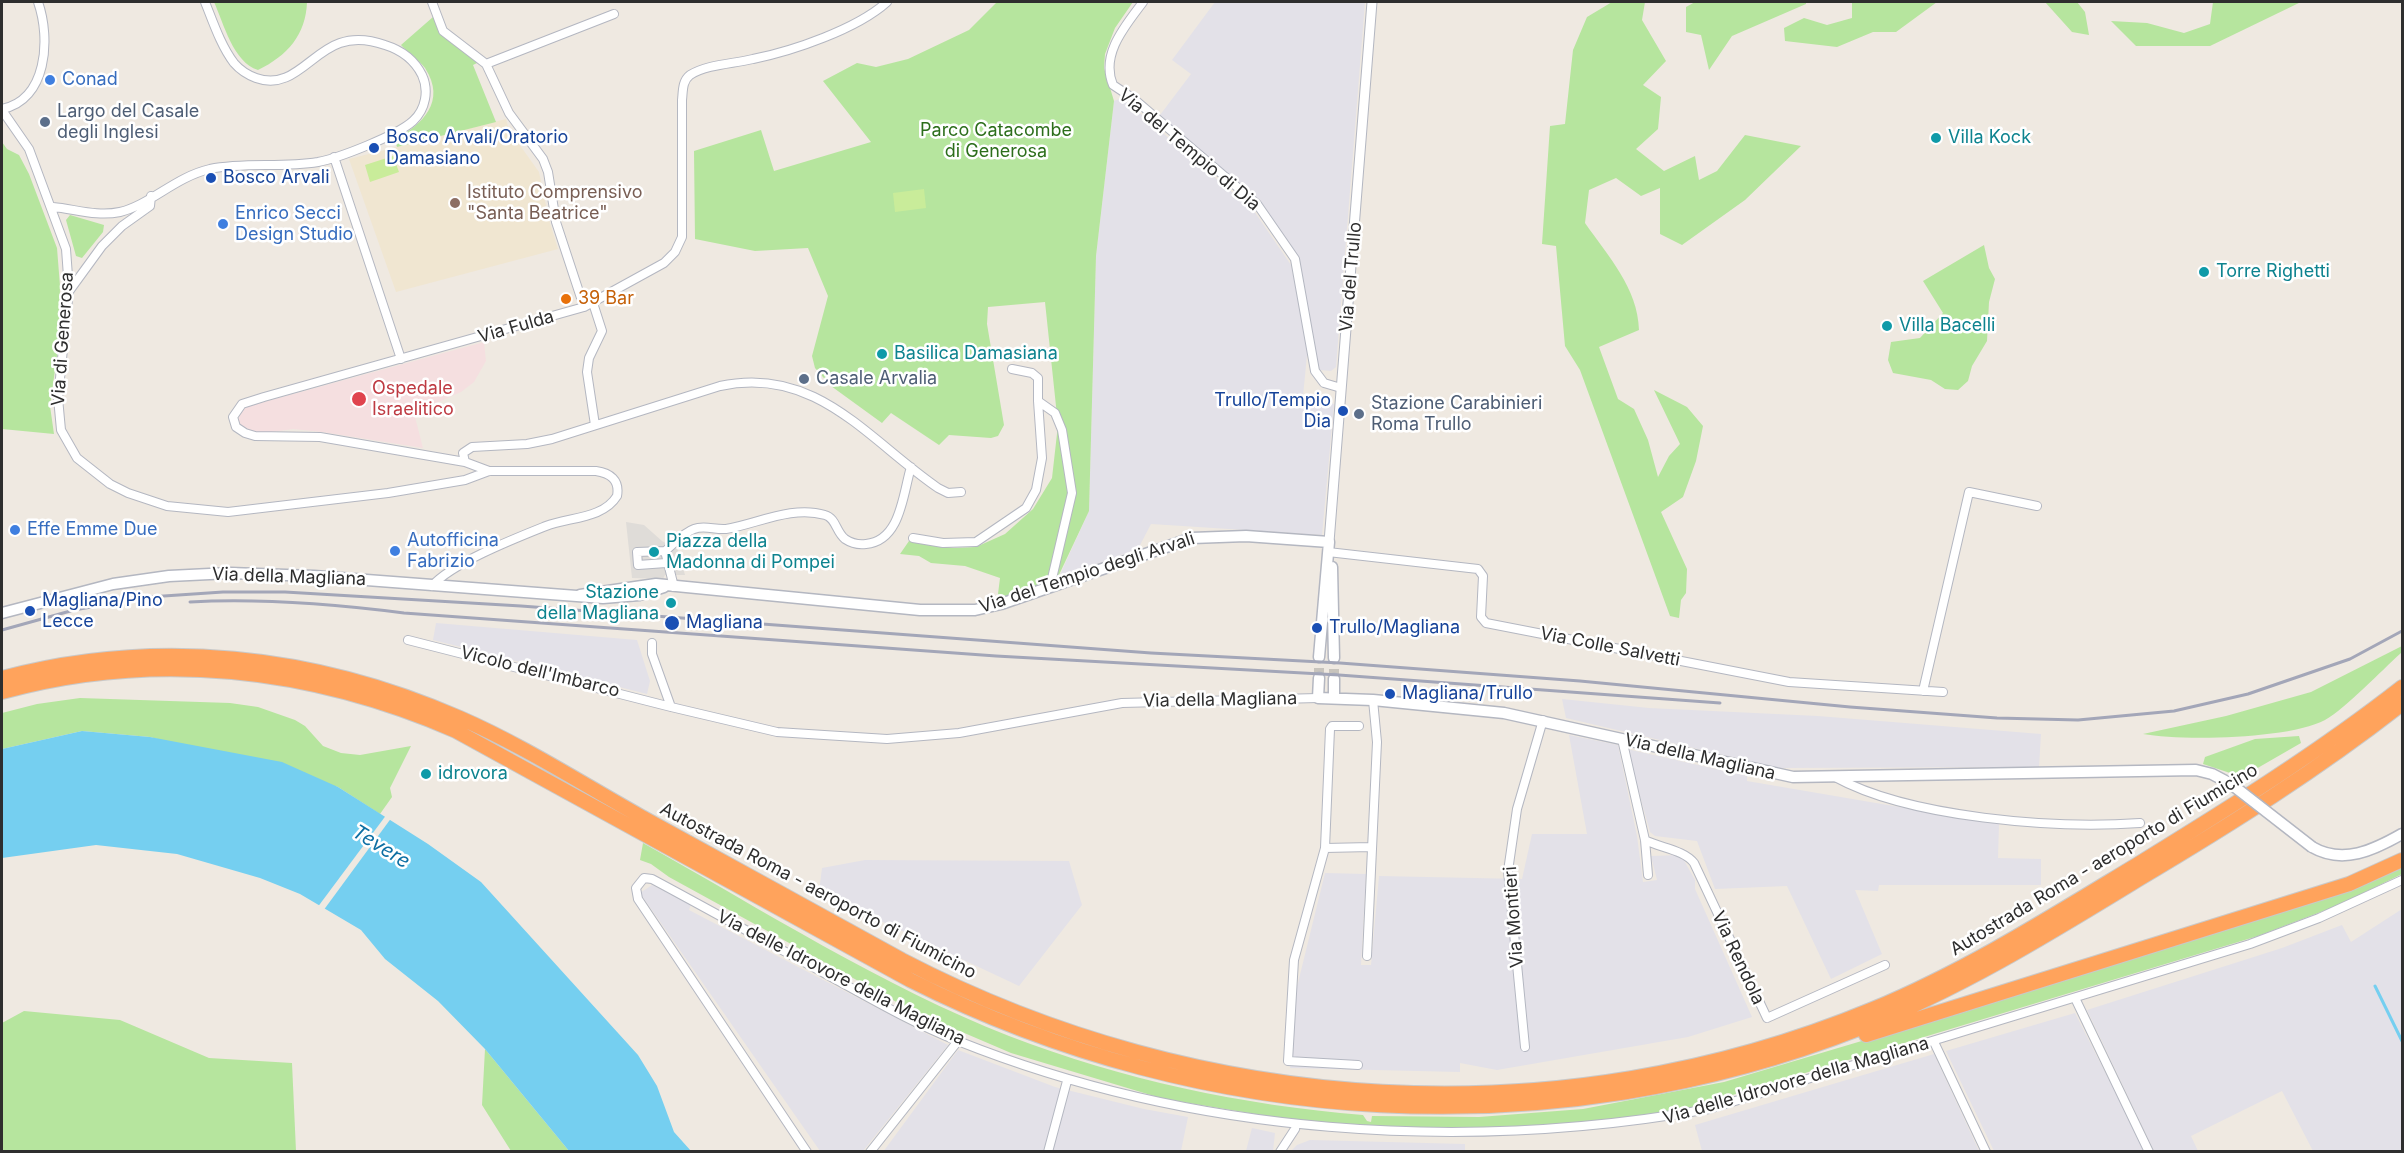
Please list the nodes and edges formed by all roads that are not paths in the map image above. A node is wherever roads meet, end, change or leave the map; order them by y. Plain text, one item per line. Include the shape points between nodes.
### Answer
1 (39, 2) edge
2 (205, 2) edge
3 (432, 2) edge
4 (887, 2) edge
5 (1143, 2) edge
6 (1372, 2) edge
7 (614, 14) dead end
8 (486, 64) junction
9 (2, 110) edge
10 (334, 158) junction
11 (151, 196) junction
12 (52, 207) junction
13 (69, 290) junction
14 (593, 303) junction
15 (584, 307) junction
16 (401, 359) junction
17 (1012, 369) dead end
18 (1341, 388) junction
19 (1038, 401) junction
20 (595, 425) junction
21 (465, 462) junction
22 (911, 467) junction
23 (489, 471) junction
24 (470, 479) junction
25 (961, 492) dead end
26 (2037, 506) dead end
27 (913, 538) dead end
28 (1328, 547) junction
29 (665, 551) junction
30 (666, 562) junction
31 (432, 586) junction
32 (670, 586) junction
33 (1050, 587) junction
34 (2, 613) edge
35 (408, 640) dead end
36 (652, 643) dead end
37 (1319, 657) tunnel mouth
38 (1334, 658) tunnel mouth
39 (82, 668) junction
40 (2, 678) edge
41 (1319, 678) tunnel mouth
42 (1334, 679) tunnel mouth
43 (2403, 687) edge
44 (1923, 691) junction
45 (2, 692) edge
46 (1942, 692) dead end
47 (1318, 698) junction
48 (1334, 699) junction
49 (398, 700) junction
50 (1373, 700) junction
51 (2403, 704) edge
52 (671, 706) junction
53 (1543, 720) junction
54 (1359, 726) dead end
55 (1622, 739) junction
56 (1834, 776) junction
57 (2140, 823) dead end
58 (2403, 834) edge
59 (1645, 840) junction
60 (1371, 847) junction
61 (1325, 848) junction
62 (2403, 860) edge
63 (1648, 875) dead end
64 (2403, 880) edge
65 (1367, 956) dead end
66 (1885, 965) dead end
67 (2075, 998) junction
68 (958, 1041) junction
69 (1934, 1042) junction
70 (1525, 1047) dead end
71 (1783, 1056) junction
72 (1358, 1065) dead end
73 (1067, 1081) junction
74 (1296, 1129) junction
75 (807, 1152) edge
76 (870, 1152) edge
77 (1048, 1152) edge
78 (1280, 1152) edge
79 (1986, 1152) edge
80 (2149, 1152) edge

1 - 9 street via 43,45 33,90 22,102
2 - 10 street via 234,62 247,74 262,80 284,79 332,46 352,40 386,45 414,63 426,93 417,117 407,126
3 - 8 street via 443,31
4 - 14 street, Via Fulda via 851,27 759,58 688,76 682,100 679,245 664,263
5 - 18 street, Via del Tempio di Dia via 1116,41 1109,69 1113,85 1259,207 1296,259 1315,370 1324,383
6 - 18 street, Via del Trullo
7 - 8 street
8 - 15 street via 509,113 546,166 556,222
9 - 12 street, Via di Generosa via 25,141
10 - 11 street via 208,170
10 - 16 street
11 - 12 street via 125,211 111,213
11 - 13 street via 150,206 107,240
12 - 13 street, Via di Generosa via 66,249
13 - 24 street, Via di Generosa via 58,398 63,435 83,465 117,488 167,506 241,512
14 - 15 street, Via Fulda
14 - 20 street via 602,331 589,358
15 - 16 street, Via Fulda
16 - 21 street, Via Fulda via 246,403 236,411 234,423 241,431 255,436 320,437
17 - 19 street via 1038,378
18 - 28 street, Via del Trullo
19 - 27 street via 1042,458 1036,490 1026,508 976,542 943,543
19 - 33 street via 1055,413 1062,430 1072,493
20 - 21 street via 540,442 472,447 463,453
20 - 22 street via 720,386 741,382 769,385 802,391 825,401
21 - 23 street, Via Fulda
21 - 24 street via 476,471
22 - 25 street via 943,491
22 - 29 street via 898,518 882,540 870,544 852,542 824,514 805,514 769,517 724,529 698,528
23 - 24 street, Via di Generosa
23 - 31 street, Via di Generosa via 600,471 614,480 618,493 606,508 528,535 445,573
26 - 44 street via 1969,492
28 - 33 main road, Via del Tempio degli Arvali via 1246,536 1192,538
28 - 37 main road, Via del Trullo
28 - 38 main road, Via del Trullo via 1334,589
28 - 44 street, Via Colle Salvetti via 1478,569 1484,576 1481,617 1486,623 1789,682
29 - 30 street
29 - 30 street via 637,552 638,565
30 - 32 street
31 - 32 main road, Via della Magliana via 622,598
31 - 34 main road, Via della Magliana via 289,574 184,575 113,584
32 - 33 main road, Via del Tempio degli Arvali via 942,612 987,609
35 - 52 street, Vicolo dell'Imbarco
36 - 52 street via 652,654
39 - 40 highway, Autostrada Roma - aeroporto di Fiumicino
39 - 45 highway, Autostrada Roma - aeroporto di Fiumicino
39 - 49 highway, Autostrada Roma - aeroporto di Fiumicino via 229,671
41 - 47 main road
42 - 48 main road
43 - 49 highway, Autostrada Roma - aeroporto di Fiumicino via 2256,791 2071,905 1980,958 1874,1008 1752,1051 1671,1071 1551,1090 1456,1095 1340,1090 1247,1078 1142,1055 1040,1023 945,982 492,734
44 - 46 street, Via Colle Salvetti
47 - 48 main road, Via della Magliana
47 - 52 street, Via della Magliana via 1122,703 959,734 887,739 777,732
48 - 50 main road, Via della Magliana
49 - 71 highway, Autostrada Roma - aeroporto di Fiumicino via 930,990 1042,1038 1136,1068 1278,1096 1343,1104 1444,1108 1537,1104 1615,1095 1704,1078
50 - 53 main road, Via della Magliana
50 - 60 street via 1377,742
51 - 71 highway, Autostrada Roma - aeroporto di Fiumicino via 2317,768 2024,949 1906,1009
53 - 55 main road, Via della Magliana
53 - 70 street, Via Montieri via 1517,809 1508,871
54 - 61 street via 1330,729
55 - 56 main road, Via della Magliana via 1785,776
55 - 59 street
56 - 57 street, Via della Magliana via 1860,791 1882,797 1994,818 2104,826
56 - 58 main road, Via della Magliana, bridge via 2196,770 2231,784 2326,854 2350,855 2379,847
59 - 63 street
59 - 66 street, Via Rendola via 1681,852 1694,863 1767,1018
60 - 61 street
60 - 65 street
61 - 72 street via 1294,960 1288,1061
62 - 71 highway via 2349,884 2171,941 1834,1045
64 - 67 street, Via delle Idrovore della Magliana via 2272,937
67 - 69 street, Via delle Idrovore della Magliana
67 - 80 street
68 - 73 street, Via delle Idrovore della Magliana
68 - 75 street, Via delle Idrovore della Magliana via 644,878 636,888 638,899
68 - 76 street
69 - 74 street, Via delle Idrovore della Magliana via 1709,1109 1617,1126 1433,1138 1341,1135
69 - 79 street
73 - 74 street, Via delle Idrovore della Magliana via 1184,1110
73 - 77 street
74 - 78 street

